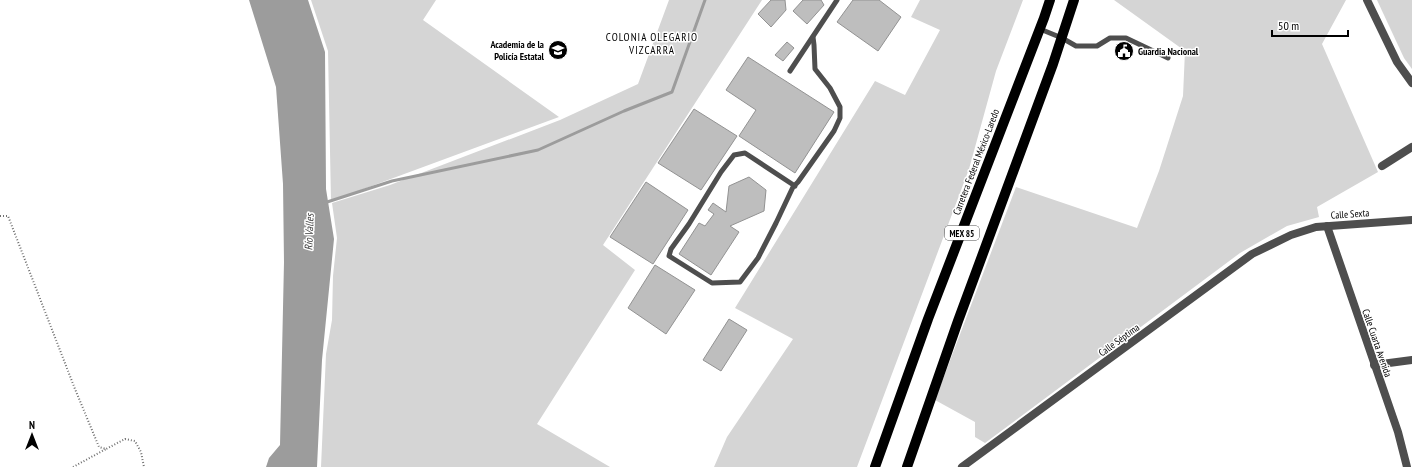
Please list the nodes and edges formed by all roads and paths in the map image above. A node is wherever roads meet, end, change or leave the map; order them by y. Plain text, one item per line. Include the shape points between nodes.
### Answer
1 (837, 0) edge
2 (1050, 0) edge
3 (1074, 0) edge
4 (1367, 0) edge
5 (1040, 29) junction
6 (812, 37) junction
7 (1062, 38) junction
8 (1168, 58) dead end
9 (790, 72) dead end
10 (1412, 83) edge
11 (1412, 147) edge
12 (1382, 166) dead end
13 (795, 186) junction
14 (0, 216) edge
15 (1412, 220) edge
16 (1327, 226) junction
17 (1291, 235) joint
18 (1412, 360) edge
19 (1374, 365) junction
20 (106, 449) junction
21 (73, 467) edge
22 (144, 467) edge
23 (875, 467) edge
24 (906, 467) edge
25 (962, 467) edge
26 (1407, 467) edge

1 - 6 lane
2 - 5 main road, Carretera Federal México-Laredo / MEX 85
3 - 7 main road, MEX 85
4 - 10 street via 1397,62
5 - 7 lane
5 - 23 main road, Carretera Federal México-Laredo / MEX 85 via 928,319
6 - 9 lane
6 - 13 lane via 815,69 830,88 840,107 840,118 834,131
7 - 8 lane via 1076,46 1097,46 1110,38 1126,38
7 - 24 main road, MEX 85
11 - 12 street
13 - 13 lane via 758,258 740,282 712,282 669,256 671,249 734,155 745,153
14 - 20 path via 8,216 90,426 99,447
15 - 16 street, Calle Sexta
16 - 17 street, Calle Sexta
16 - 19 street, Calle Cuarta Avenida
17 - 25 street, Calle Séptima via 1252,254
18 - 19 street
19 - 26 street, Calle Cuarta Avenida via 1398,432
20 - 21 path
20 - 22 path via 125,440 135,441 141,452

